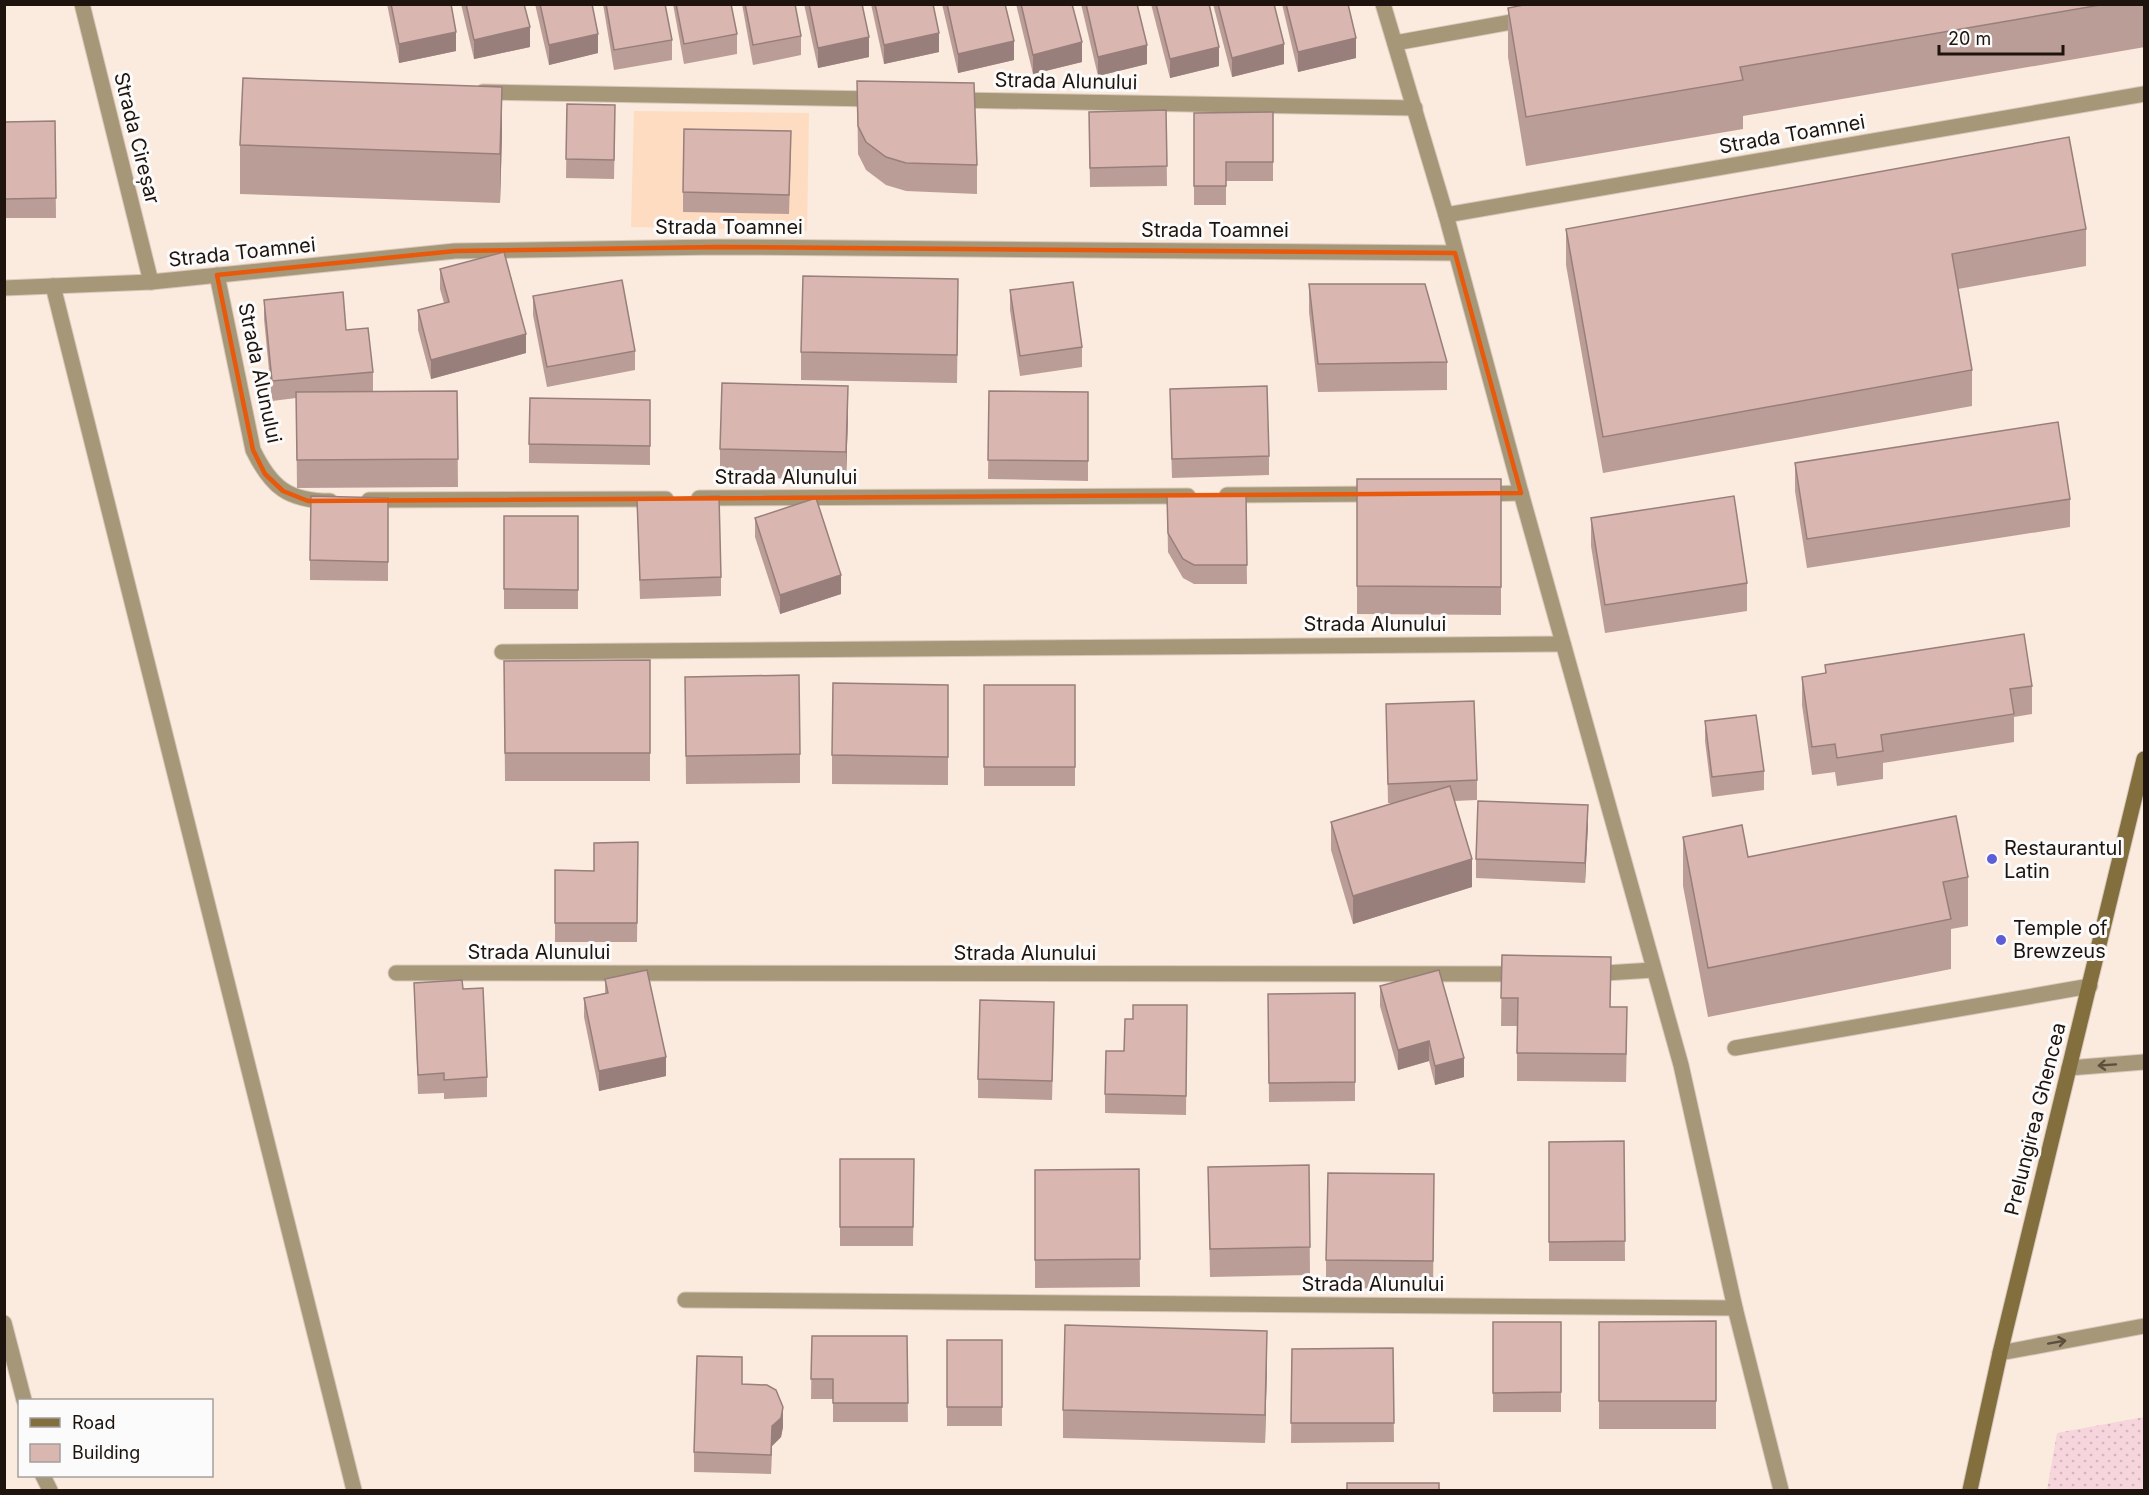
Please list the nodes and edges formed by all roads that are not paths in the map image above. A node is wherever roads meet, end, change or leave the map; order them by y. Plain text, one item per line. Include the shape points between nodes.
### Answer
1 (82, 4) edge
2 (1383, 4) edge
3 (1539, 17) edge
4 (1395, 43) junction
5 (464, 92) edge
6 (2145, 94) edge
7 (892, 99) edge
8 (940, 100) edge
9 (1415, 108) junction
10 (1446, 215) junction
11 (1455, 253) junction
12 (218, 276) junction
13 (151, 282) junction
14 (53, 286) junction
15 (4, 288) edge
16 (1390, 494) edge
17 (1461, 494) edge
18 (1521, 494) junction
19 (1563, 644) junction
20 (502, 652) dead end
21 (2145, 759) edge
22 (1653, 970) junction
23 (396, 973) dead end
24 (1541, 974) edge
25 (1577, 974) edge
26 (2090, 986) junction
27 (1735, 1048) dead end
28 (2145, 1062) edge
29 (2069, 1068) junction
30 (686, 1300) dead end
31 (1735, 1308) junction
32 (4, 1323) edge
33 (2145, 1326) edge
34 (2000, 1353) junction
35 (23, 1399) edge
36 (43, 1477) edge
37 (50, 1491) edge
38 (354, 1491) edge
39 (1781, 1491) edge
40 (1970, 1491) edge

1 - 13 street, Strada Cireșar
2 - 4 street
3 - 4 street
4 - 9 street
5 - 7 street
6 - 10 street, Strada Toamnei
8 - 9 street, Strada Alunului
9 - 10 street
10 - 11 street
11 - 12 street, Strada Toamnei via 718,247 456,251
11 - 18 street
12 - 13 street, Strada Toamnei
12 - 16 street, Strada Alunului via 253,450 265,474 283,492 308,501
13 - 14 street, Strada Toamnei
14 - 15 street, Strada Toamnei
14 - 38 street
17 - 18 street
18 - 19 street
19 - 20 street, Strada Alunului
19 - 22 street
21 - 26 main road, Prelungirea Ghencea
22 - 25 street
22 - 31 street via 1681,1065
23 - 24 street, Strada Alunului
26 - 27 street
26 - 29 main road, Prelungirea Ghencea
28 -> 29 street
29 - 34 main road, Prelungirea Ghencea
30 - 31 street, Strada Alunului
31 - 39 street
32 - 35 street
34 -> 33 street
34 - 40 main road, Prelungirea Ghencea
36 - 37 street

